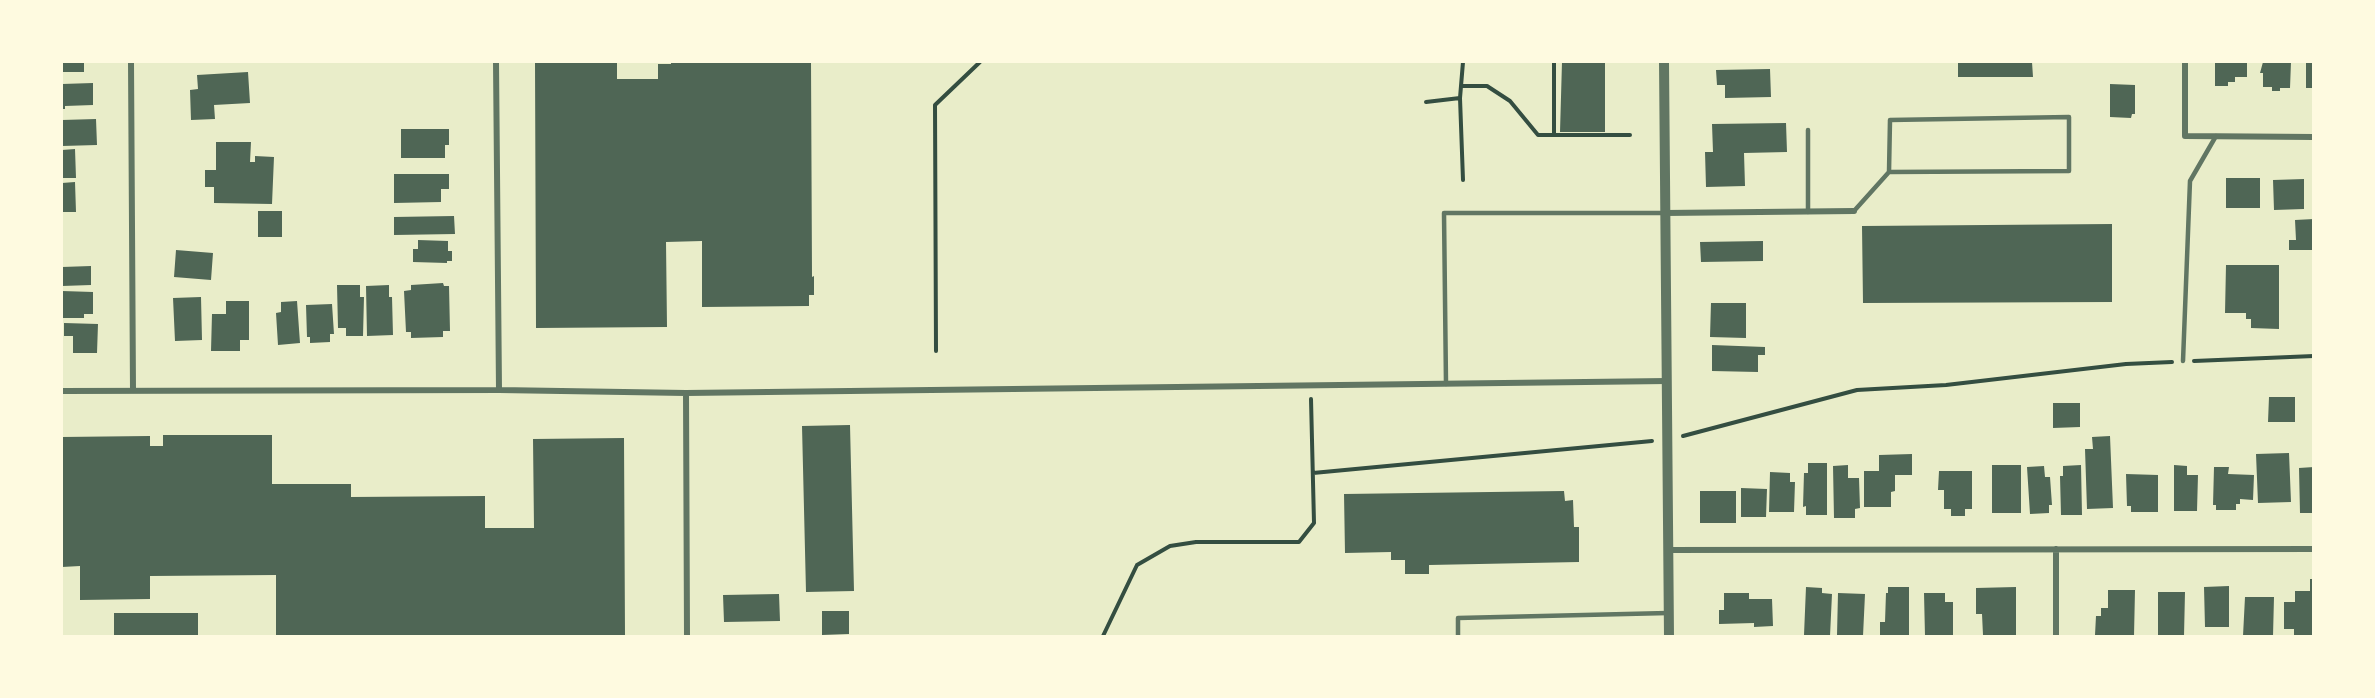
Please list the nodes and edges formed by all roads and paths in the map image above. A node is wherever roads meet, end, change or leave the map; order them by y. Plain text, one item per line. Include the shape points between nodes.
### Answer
1 (131, 62) edge
2 (496, 62) edge
3 (980, 62) edge
4 (1463, 62) edge
5 (1554, 62) edge
6 (1664, 62) edge
7 (2185, 62) edge
8 (1461, 86) junction
9 (1460, 98) junction
10 (1426, 102) dead end
11 (1808, 130) dead end
12 (1554, 135) junction
13 (1630, 135) dead end
14 (2216, 136) junction
15 (2313, 137) edge
16 (1889, 172) junction
17 (1463, 180) dead end
18 (1854, 211) joint
19 (1808, 212) junction
20 (1665, 213) junction
21 (936, 351) dead end
22 (2313, 356) edge
23 (2183, 361) junction
24 (1666, 381) junction
25 (1446, 384) junction
26 (1310, 386) junction
27 (499, 390) junction
28 (62, 391) edge
29 (133, 391) junction
30 (686, 393) junction
31 (1667, 440) junction
32 (1313, 473) junction
33 (2055, 549) junction
34 (2313, 549) edge
35 (1668, 550) junction
36 (1669, 613) junction
37 (687, 636) edge
38 (1103, 636) edge
39 (1458, 636) edge
40 (1669, 636) edge
41 (2056, 636) edge

1 - 29 street
2 - 27 street
3 - 21 path via 935,105
4 - 8 path
5 - 12 path
6 - 20 street
7 - 14 street via 2185,136
8 - 9 path
8 - 12 path via 1487,86 1510,101 1539,135
9 - 10 path
9 - 17 path
11 - 19 lane
12 - 13 path
14 - 15 street
14 - 23 lane via 2190,181
16 - 16 lane via 2069,171 2069,117 1890,120
16 - 18 lane
18 - 19 street
19 - 20 street
20 - 24 street
20 - 25 lane via 1444,213
22 - 23 path
23 - 31 path via 1857,390
24 - 25 street
24 - 31 street
25 - 26 street
26 - 30 street
26 - 32 path
27 - 29 street
27 - 30 street
28 - 29 street
30 - 37 street
31 - 32 path
31 - 35 street
32 - 38 path via 1314,523 1299,542 1196,542 1170,546 1137,565
33 - 34 street
33 - 35 street
33 - 41 street
35 - 36 street
36 - 39 lane via 1458,618
36 - 40 street

